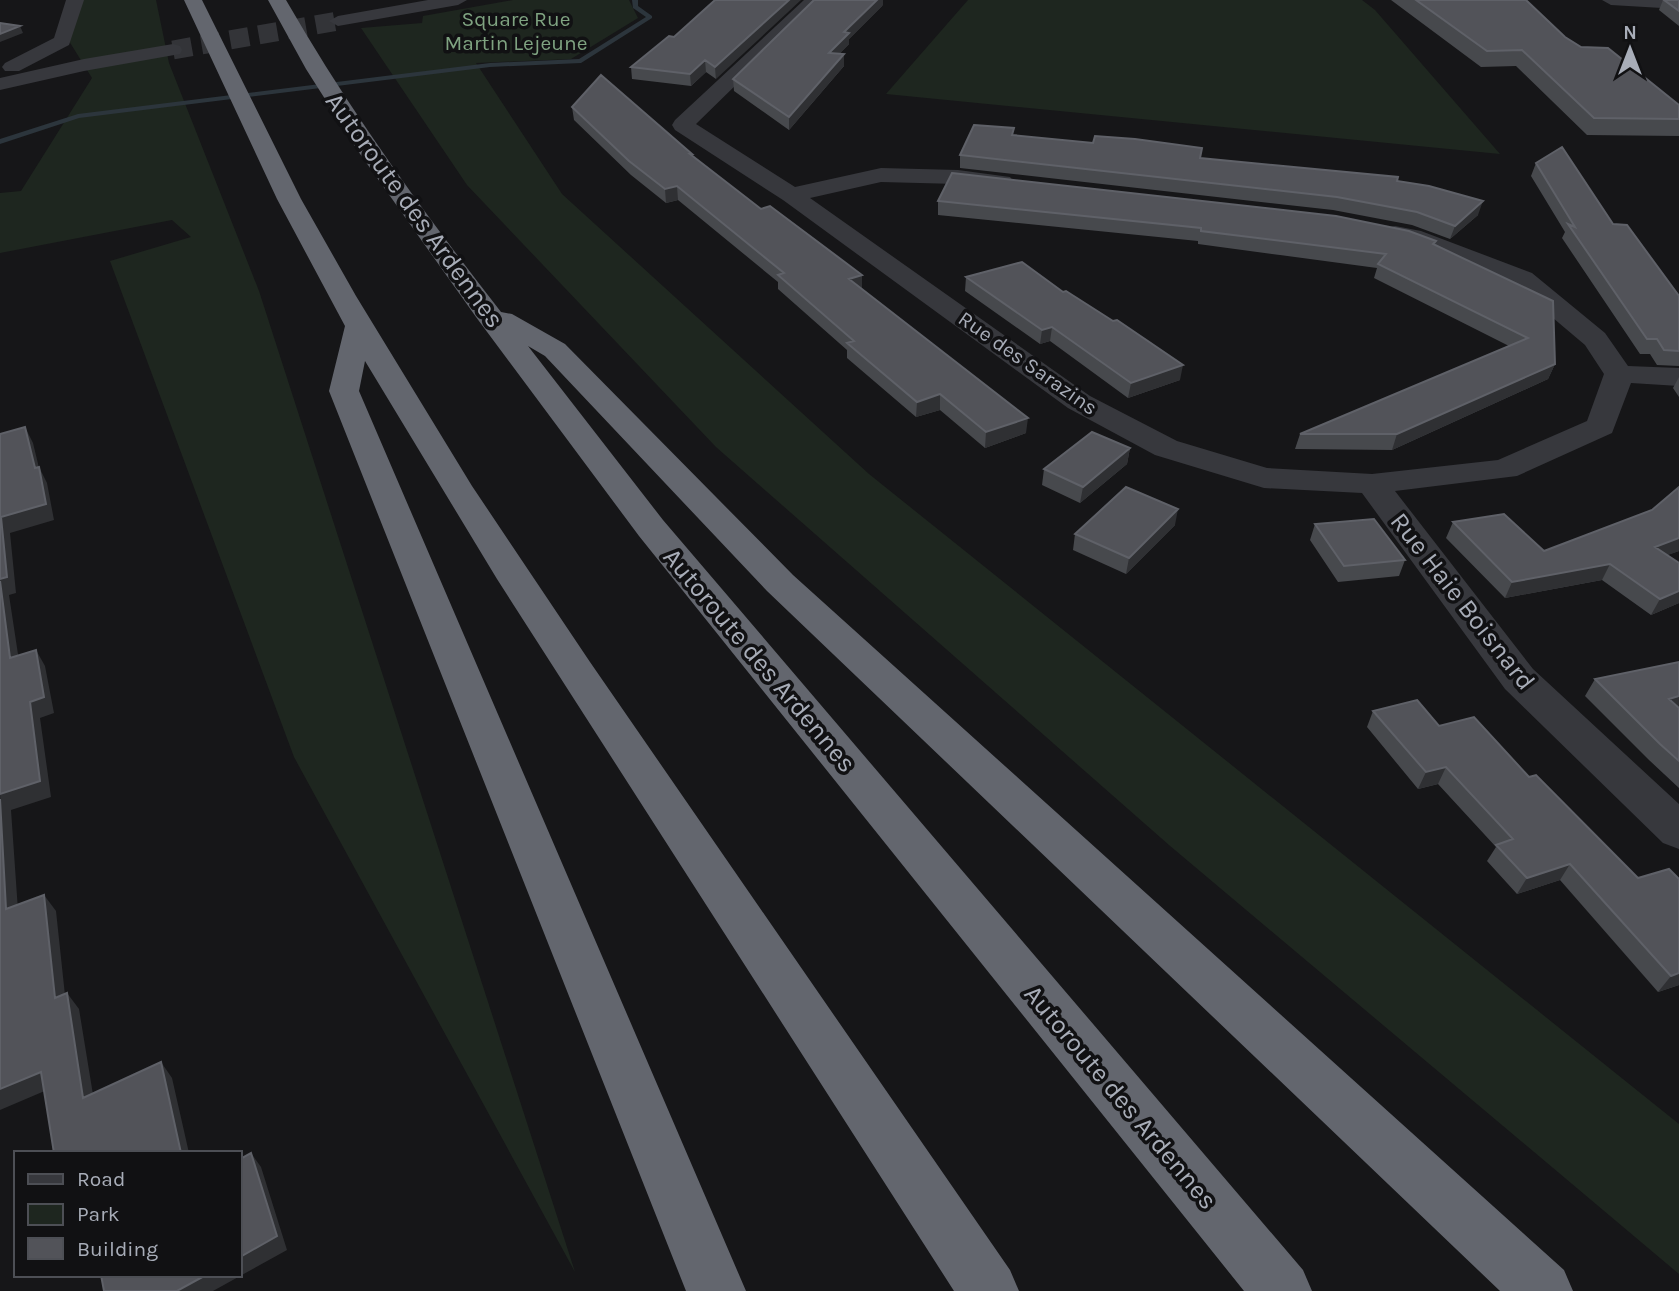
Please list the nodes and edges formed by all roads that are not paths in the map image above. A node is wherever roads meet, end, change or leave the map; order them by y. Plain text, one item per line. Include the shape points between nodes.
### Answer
1 (75, 0) edge
2 (193, 0) edge
3 (276, 0) edge
4 (458, 0) edge
5 (814, 0) edge
6 (1611, 0) edge
7 (1679, 4) edge
8 (338, 20) tunnel mouth
9 (173, 50) tunnel mouth
10 (0, 60) edge
11 (21, 64) junction
12 (0, 73) edge
13 (0, 84) edge
14 (1028, 185) edge
15 (791, 195) junction
16 (1373, 228) edge
17 (486, 311) junction
18 (359, 326) junction
19 (1619, 374) junction
20 (1679, 377) edge
21 (1372, 484) junction
22 (1679, 831) edge
23 (716, 1291) edge
24 (989, 1291) edge
25 (1282, 1291) edge
26 (1543, 1291) edge

1 - 11 street via 62,41
2 - 18 highway via 269,162
3 - 17 highway, Autoroute des Ardennes via 366,146
4 - 8 street
5 - 15 street, Rue des Sarazins via 683,125
6 - 7 street
9 - 13 street
10 - 11 street
11 - 12 street
14 - 15 street via 881,175
15 - 21 street, Rue des Sarazins via 1079,402 1166,448 1264,478
16 - 19 street via 1412,236 1523,279 1595,340
17 - 25 highway, Autoroute des Ardennes via 651,528
17 - 26 highway via 555,350 780,583
18 - 23 highway via 344,391
18 - 24 highway via 505,567
19 - 20 street
19 - 21 street, Rue des Sarazins via 1601,426 1505,469
21 - 22 street, Rue Haie Boisnard via 1519,679

